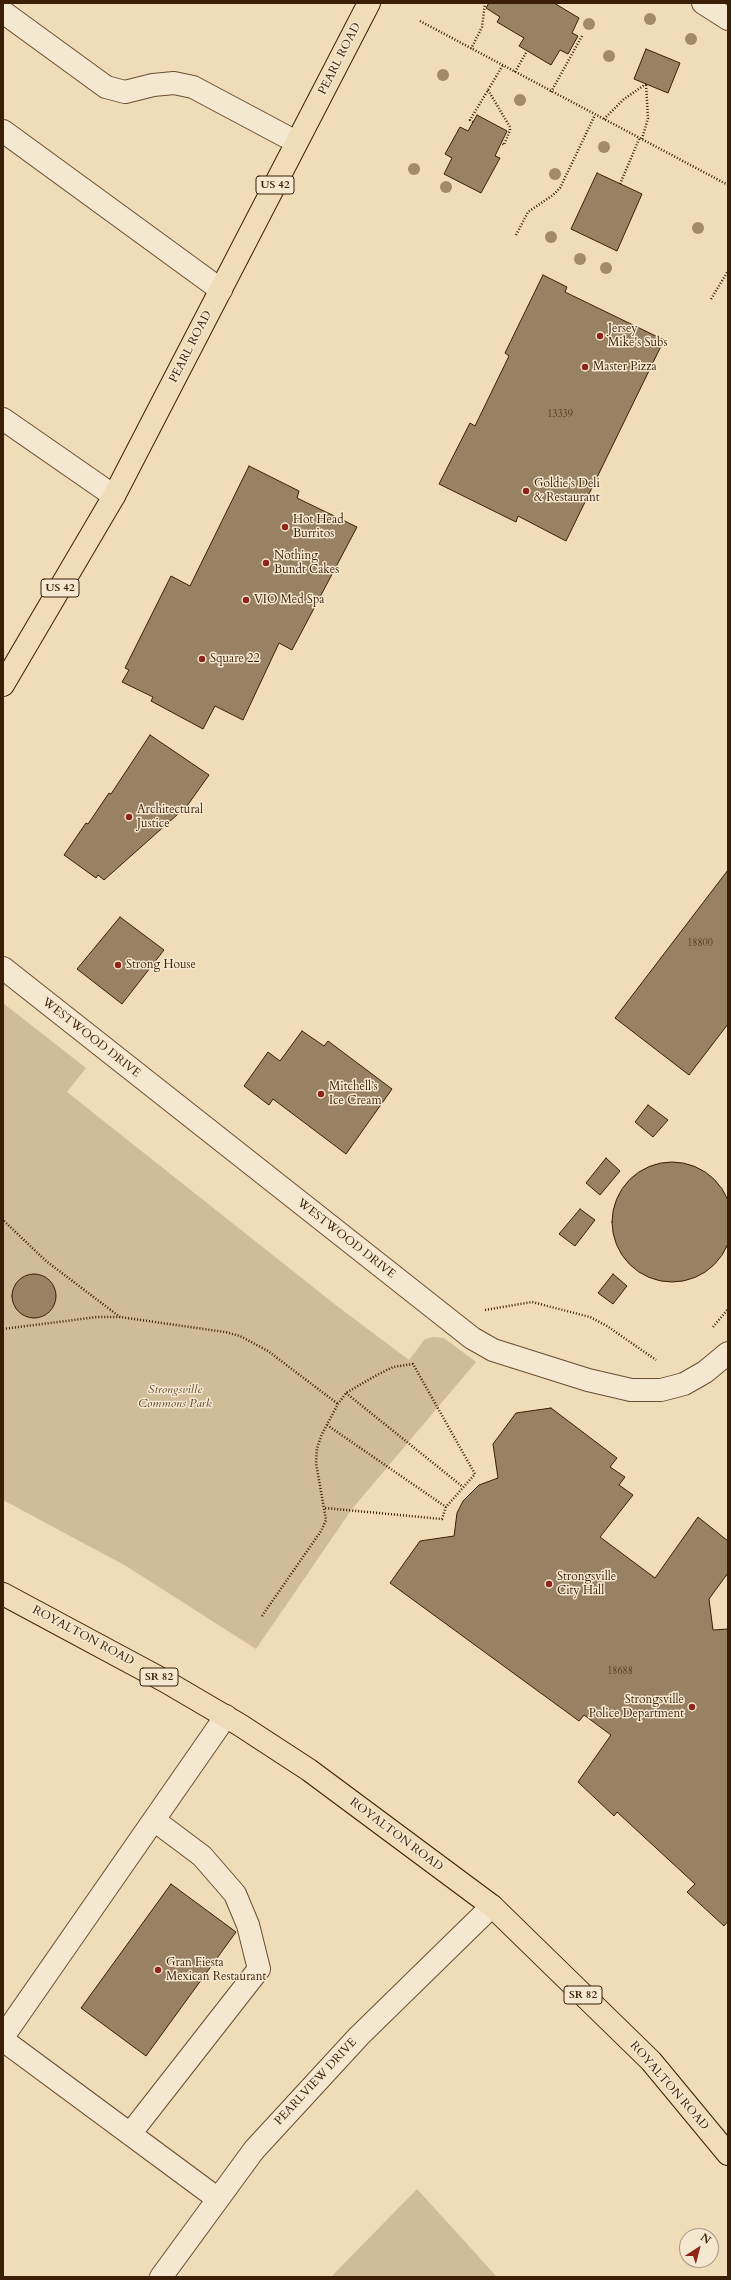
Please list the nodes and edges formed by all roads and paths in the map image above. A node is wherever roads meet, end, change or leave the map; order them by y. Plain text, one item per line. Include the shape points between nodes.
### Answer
1 (369, 3) edge
2 (485, 3) edge
3 (703, 3) edge
4 (3, 12) edge
5 (728, 19) edge
6 (420, 21) dead end
7 (582, 36) dead end
8 (471, 49) junction
9 (527, 51) dead end
10 (503, 65) junction
11 (515, 72) junction
12 (488, 90) junction
13 (551, 92) junction
14 (595, 115) junction
15 (604, 119) junction
16 (473, 122) dead end
17 (3, 131) edge
18 (285, 136) dead end
19 (641, 138) junction
20 (501, 143) dead end
21 (620, 184) dead end
22 (728, 185) edge
23 (516, 235) dead end
24 (728, 271) edge
25 (221, 290) junction
26 (712, 299) dead end
27 (3, 419) edge
28 (114, 496) junction
29 (3, 685) edge
30 (3, 968) edge
31 (3, 1221) edge
32 (728, 1309) edge
33 (478, 1311) dead end
34 (120, 1317) junction
35 (3, 1329) edge
36 (708, 1332) dead end
37 (728, 1353) edge
38 (659, 1362) dead end
39 (346, 1393) junction
40 (338, 1404) junction
41 (327, 1425) junction
42 (462, 1487) junction
43 (446, 1507) junction
44 (325, 1508) junction
45 (3, 1594) edge
46 (262, 1616) dead end
47 (226, 1716) junction
48 (154, 1820) junction
49 (492, 1906) junction
50 (3, 2037) edge
51 (3, 2040) edge
52 (130, 2134) junction
53 (728, 2154) edge
54 (218, 2199) junction
55 (161, 2277) edge

1 - 25 main road, PEARL ROAD / US 42
2 - 8 path via 482,27
3 - 5 street
4 - 18 street via 106,87 125,92 174,83 193,87
6 - 8 path
7 - 13 path
8 - 10 path
9 - 11 path
10 - 11 path
10 - 12 path
11 - 13 path
12 - 16 path via 470,120
12 - 20 path via 510,127 504,145
13 - 14 path
14 - 15 path
14 - 23 path via 560,188 528,212
15 - 19 path
15 - 19 path via 624,99 646,84 648,118
17 - 25 street
19 - 21 path
19 - 22 path
24 - 26 path
25 - 28 main road, PEARL ROAD / US 42
27 - 28 street
28 - 29 main road, PEARL ROAD / US 42
30 - 37 street, WESTWOOD DRIVE via 472,1338 488,1347 580,1378 630,1390 661,1390 684,1384 706,1372
31 - 34 path via 46,1261
32 - 36 path
33 - 38 path via 532,1302 590,1317 608,1326
34 - 35 path via 97,1317
34 - 40 path via 204,1328 240,1336 268,1352
39 - 40 path
39 - 42 path
39 - 42 path via 393,1367 413,1364 475,1474
40 - 41 path
41 - 43 path
41 - 44 path via 317,1448 316,1463
42 - 43 path
43 - 44 path via 442,1519
44 - 46 path via 326,1520 321,1531
45 - 47 main road, ROYALTON ROAD / SR 82
47 - 48 street
47 - 49 main road, ROYALTON ROAD / SR 82 via 309,1770
48 - 50 street
48 - 52 street via 202,1856 235,1894 248,1924 258,1969
49 - 53 main road, ROYALTON ROAD / SR 82 via 651,2062
49 - 54 street, PEARLVIEW DRIVE via 359,2036 254,2150
51 - 52 street
52 - 54 street
54 - 55 street, PEARLVIEW DRIVE

